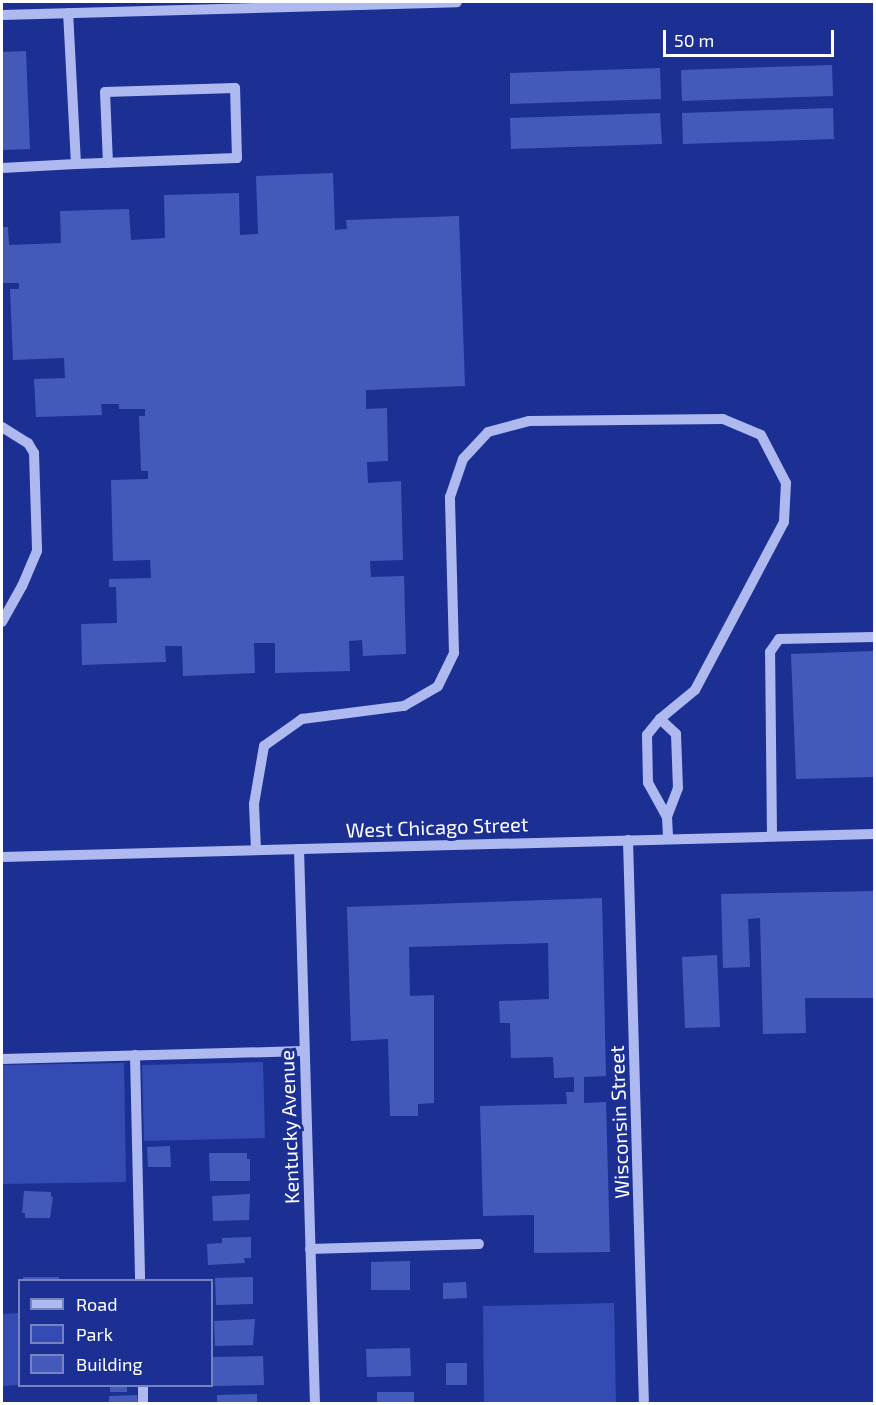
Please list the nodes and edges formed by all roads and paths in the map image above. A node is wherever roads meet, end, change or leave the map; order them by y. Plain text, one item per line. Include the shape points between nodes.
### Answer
1 (457, 2) edge
2 (122, 6) edge
3 (68, 13) junction
4 (2, 15) edge
5 (108, 163) junction
6 (76, 164) junction
7 (2, 168) edge
8 (2, 427) edge
9 (2, 622) edge
10 (874, 637) edge
11 (660, 719) junction
12 (667, 817) junction
13 (874, 834) edge
14 (772, 836) junction
15 (668, 839) junction
16 (628, 840) junction
17 (299, 849) junction
18 (256, 850) junction
19 (2, 857) edge
20 (304, 1051) junction
21 (135, 1055) junction
22 (2, 1059) edge
23 (479, 1244) dead end
24 (310, 1249) junction
25 (140, 1279) edge
26 (142, 1387) edge
27 (143, 1404) edge
28 (315, 1404) edge
29 (644, 1404) edge

1 - 2 street
2 - 3 street
3 - 4 street
3 - 6 street
5 - 5 street via 237,158 235,88 105,92
5 - 6 street
6 - 7 street
8 - 9 street via 28,443 34,453 37,551
10 - 14 street via 779,639 770,652
11 - 12 street via 676,734 678,788
11 - 12 street via 647,735 648,783
11 - 18 street via 694,690 784,522 786,483 761,435 723,419 529,421 488,432 463,459 450,497 454,653 438,686 404,706 302,719 264,746 254,804
12 - 15 street
13 - 14 street, West Chicago Street
14 - 15 street, West Chicago Street
15 - 16 street, West Chicago Street
16 - 17 street, West Chicago Street
16 - 29 street, Wisconsin Street
17 - 18 street, West Chicago Street
17 - 20 street, Kentucky Avenue
18 - 19 street, West Chicago Street
20 - 21 street
20 - 24 street, Kentucky Avenue
21 - 22 street
21 - 25 street
23 - 24 street
24 - 28 street, Kentucky Avenue
26 - 27 street

